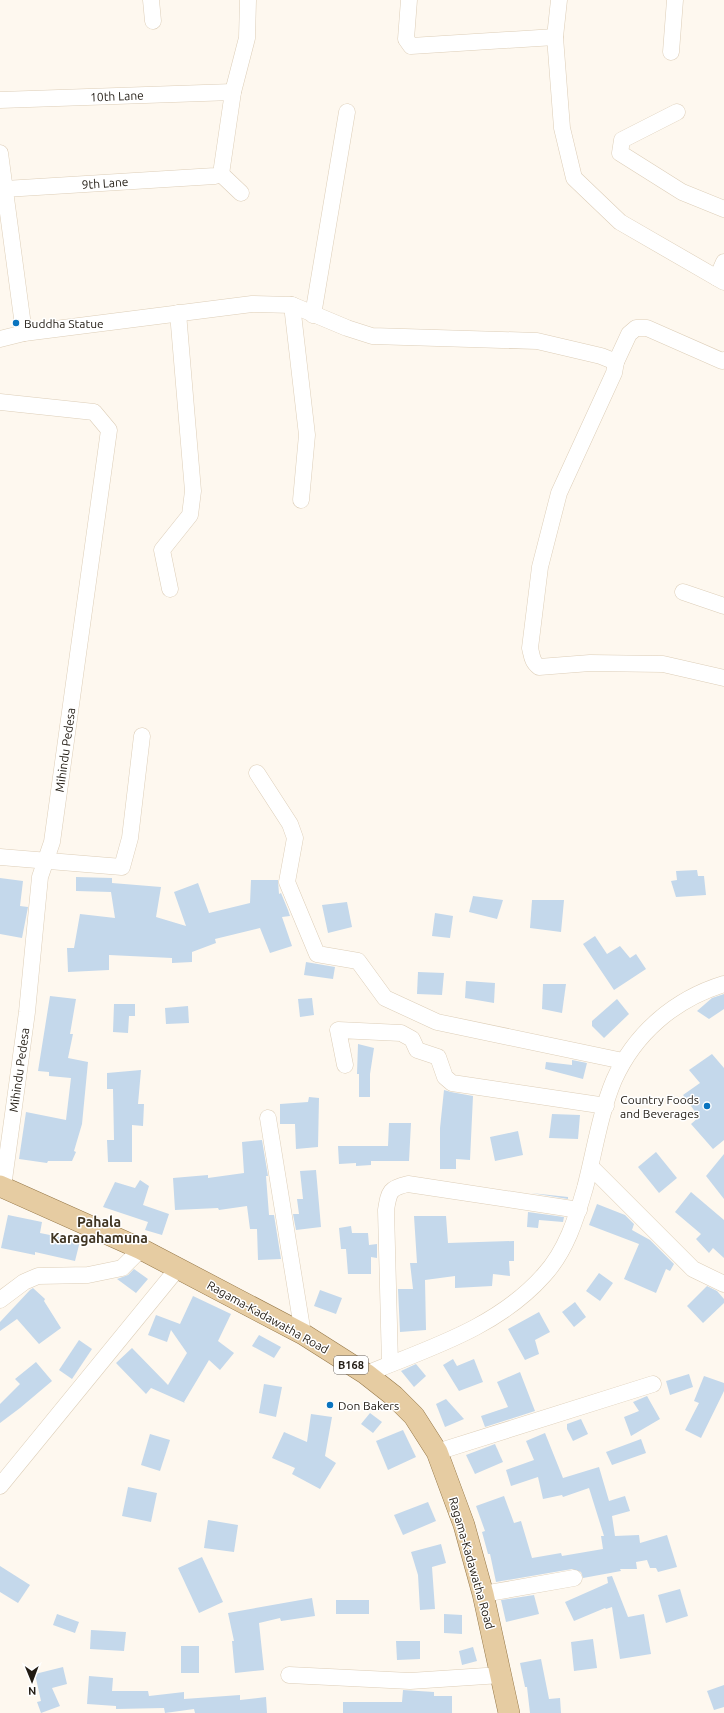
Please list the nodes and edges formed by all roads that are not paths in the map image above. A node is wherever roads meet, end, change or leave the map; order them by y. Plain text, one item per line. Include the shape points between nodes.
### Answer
1 (151, 0) edge
2 (248, 0) edge
3 (409, 0) edge
4 (559, 0) edge
5 (675, 0) edge
6 (152, 21) dead end
7 (555, 37) junction
8 (671, 52) dead end
9 (233, 92) junction
10 (0, 100) edge
11 (347, 112) dead end
12 (677, 112) dead end
13 (0, 153) edge
14 (221, 174) junction
15 (5, 189) junction
16 (240, 193) dead end
17 (724, 209) edge
18 (724, 262) edge
19 (720, 280) edge
20 (292, 305) junction
21 (178, 313) junction
22 (313, 314) junction
23 (24, 332) junction
24 (0, 338) edge
25 (724, 360) edge
26 (616, 362) junction
27 (0, 402) edge
28 (301, 500) dead end
29 (170, 589) dead end
30 (683, 592) dead end
31 (724, 606) edge
32 (724, 678) edge
33 (142, 736) dead end
34 (257, 773) dead end
35 (0, 857) edge
36 (46, 860) junction
37 (724, 984) edge
38 (623, 1061) junction
39 (345, 1065) dead end
40 (606, 1106) junction
41 (268, 1118) dead end
42 (591, 1167) junction
43 (1, 1186) edge
44 (579, 1210) junction
45 (141, 1249) junction
46 (178, 1268) junction
47 (724, 1284) edge
48 (0, 1300) edge
49 (303, 1334) junction
50 (390, 1364) junction
51 (366, 1374) junction
52 (653, 1384) dead end
53 (437, 1452) junction
54 (0, 1486) edge
55 (574, 1578) dead end
56 (483, 1594) junction
57 (289, 1675) dead end
58 (501, 1675) junction
59 (509, 1713) edge

1 - 6 street
2 - 9 street via 247,38
3 - 7 street via 406,39 411,46
4 - 7 street
5 - 8 street
7 - 19 street via 562,128 574,178 620,222
9 - 10 street, 10th Lane
9 - 14 street
11 - 22 street
12 - 17 street via 622,140 620,153 682,192
13 - 15 street
14 - 15 street, 9th Lane
14 - 16 street
15 - 23 street
18 - 19 street
20 - 21 street via 252,304
20 - 22 street
20 - 28 street via 307,435
21 - 23 street
21 - 29 street via 193,491 190,515 162,550
22 - 26 street via 372,336 537,341
23 - 24 street
25 - 26 street via 647,328 636,328 629,334
26 - 32 street via 614,373 559,493 540,567 530,648 532,658 538,667 590,663 663,664
27 - 36 street, Mihindu Pedesa via 94,412 109,430 52,842
30 - 31 street
33 - 36 street via 130,838 122,867
34 - 38 street via 290,824 295,838 287,882 316,954 358,960 385,998 437,1022
35 - 36 street
36 - 43 street, Mihindu Pedesa via 40,877 27,1012
37 - 38 street via 694,995 673,1007 651,1027
38 - 40 street
39 - 40 street via 338,1030 401,1033 412,1039 417,1050 438,1057 445,1077 452,1082
40 - 42 street
41 - 49 street
42 - 44 street
42 - 47 street via 693,1269
43 - 45 main road, Ragama-Kadawatha Road / B168
44 - 50 street via 558,1256 544,1275 522,1296 481,1326 424,1352
44 - 50 street via 408,1184 395,1187 388,1196 386,1210
45 - 46 main road, Ragama-Kadawatha Road / B168
45 - 48 street via 122,1268 88,1275 38,1276 24,1282
46 - 49 main road, Ragama-Kadawatha Road / B168
46 - 54 street
49 - 51 main road, Ragama-Kadawatha Road / B168
50 - 51 street
51 - 53 main road, Ragama-Kadawatha Road / B168 via 414,1416
52 - 53 street
53 - 56 main road, Ragama-Kadawatha Road / B168 via 464,1525
55 - 56 street
56 - 58 main road, Ragama-Kadawatha Road / B168
57 - 58 street via 410,1681
58 - 59 main road, Ragama-Kadawatha Road / B168

